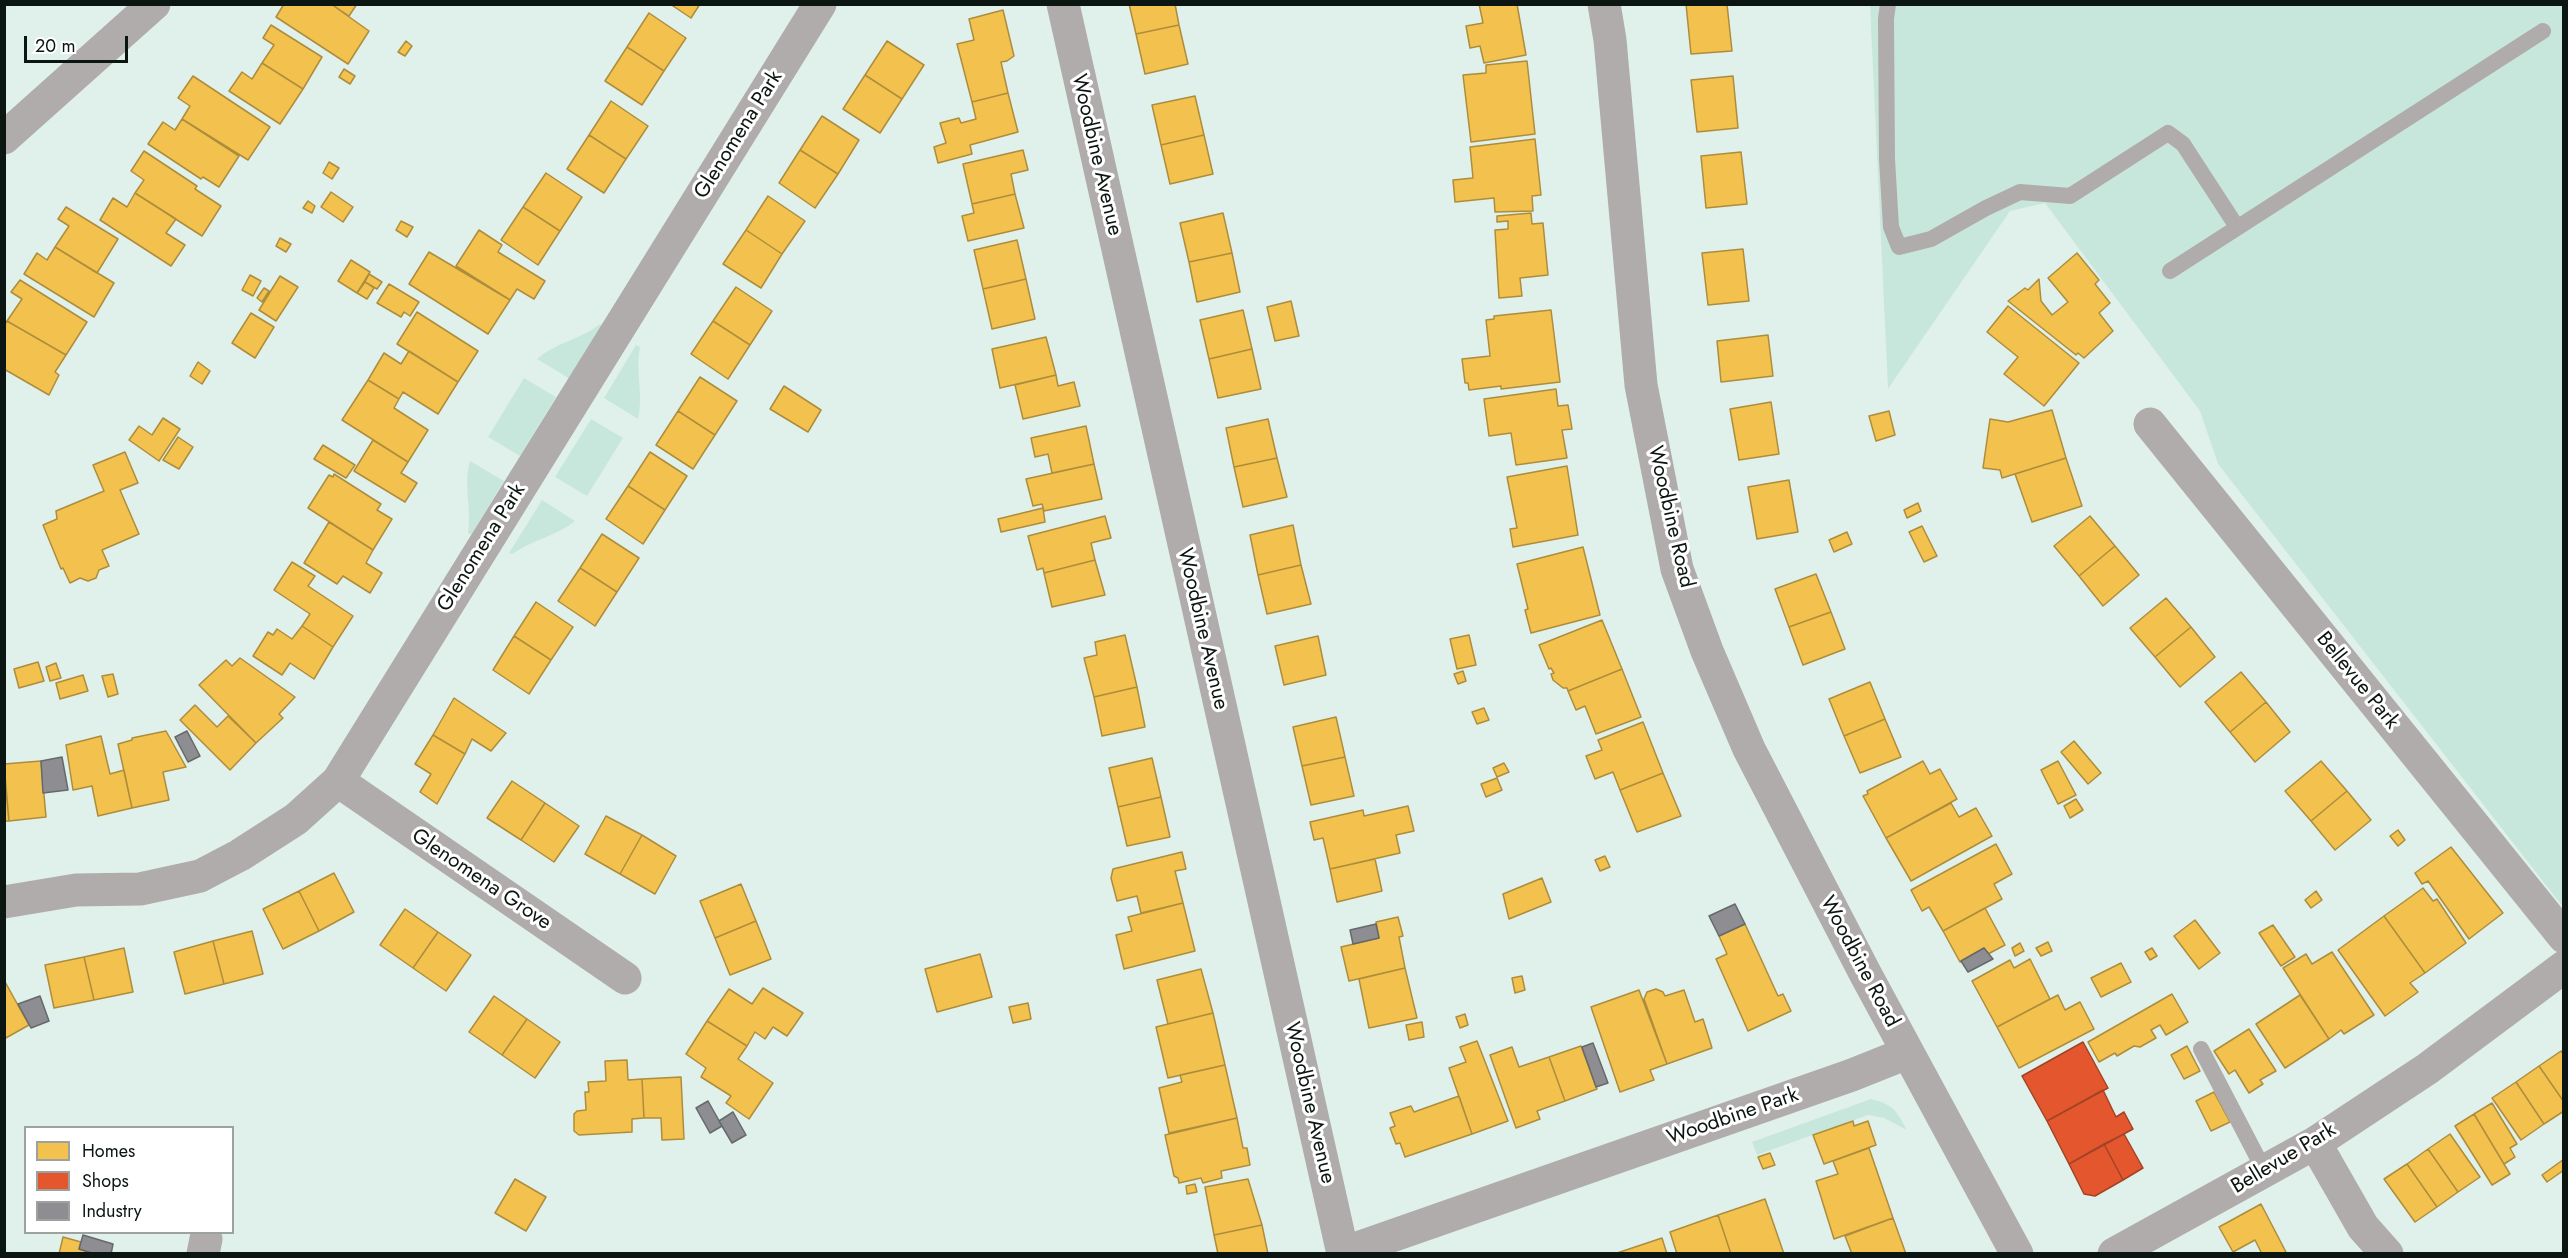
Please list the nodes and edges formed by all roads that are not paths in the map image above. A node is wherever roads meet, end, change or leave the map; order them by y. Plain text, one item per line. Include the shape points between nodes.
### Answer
1 (154, 4) edge
2 (820, 4) edge
3 (1063, 4) edge
4 (1604, 4) edge
5 (1888, 4) edge
6 (2543, 31) dead end
7 (4, 138) edge
8 (2236, 227) junction
9 (2170, 271) dead end
10 (2151, 424) dead end
11 (338, 781) junction
12 (4, 902) edge
13 (2564, 937) edge
14 (2564, 967) edge
15 (625, 978) dead end
16 (2201, 1049) dead end
17 (1907, 1053) junction
18 (2315, 1143) junction
19 (2265, 1172) junction
20 (1343, 1253) edge
21 (2017, 1254) edge
22 (2114, 1254) edge
23 (2387, 1254) edge

1 - 7 street
2 - 11 street, Glenomena Park
3 - 20 street, Woodbine Avenue
4 - 17 street, Woodbine Road via 1641,385 1677,568 1749,749
5 - 8 lane via 1887,159 1891,227 1899,247 1931,239 2020,192 2070,196 2168,133 2183,144
6 - 8 lane
8 - 9 lane
10 - 13 street, Bellevue Park
11 - 12 street, Glenomena Park via 296,819 200,876 140,889 76,890
11 - 15 street, Glenomena Grove
14 - 18 street, Bellevue Park via 2427,1069
16 - 19 lane
17 - 20 street, Woodbine Park
17 - 21 street
18 - 19 street, Bellevue Park
18 - 23 street via 2363,1227
19 - 22 street, Bellevue Park

